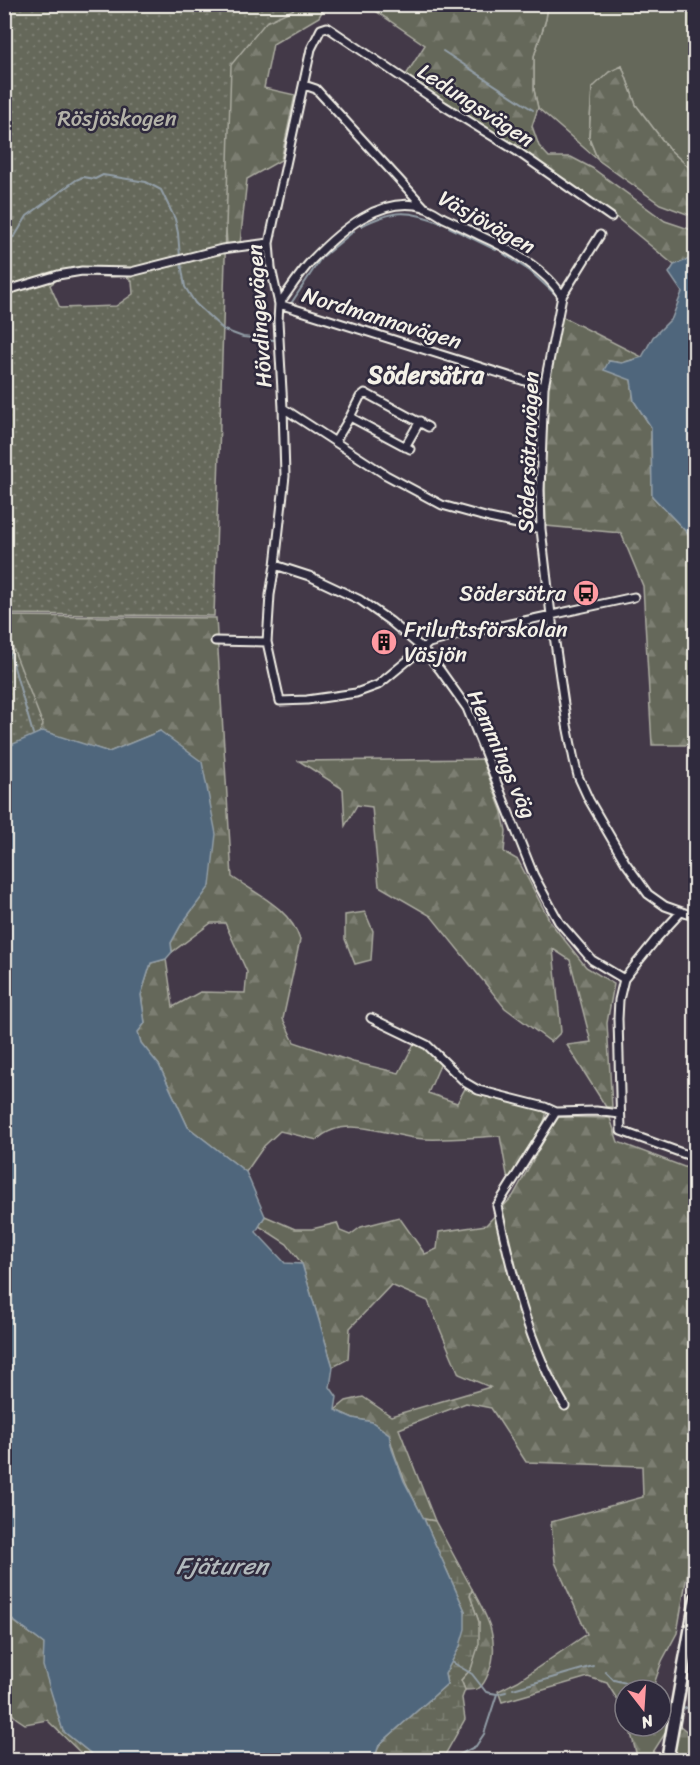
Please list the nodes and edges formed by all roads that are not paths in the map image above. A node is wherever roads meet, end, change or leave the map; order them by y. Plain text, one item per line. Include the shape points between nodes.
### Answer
1 (321, 29) joint
2 (304, 85) junction
3 (425, 208) junction
4 (611, 217) dead end
5 (600, 235) dead end
6 (268, 243) junction
7 (4, 291) edge
8 (562, 296) junction
9 (279, 304) junction
10 (544, 387) junction
11 (283, 408) junction
12 (350, 417) junction
13 (420, 421) junction
14 (428, 427) dead end
15 (335, 442) junction
16 (541, 529) junction
17 (275, 565) junction
18 (634, 597) dead end
19 (551, 615) junction
20 (215, 641) dead end
21 (267, 642) junction
22 (422, 648) junction
23 (681, 912) junction
24 (696, 917) edge
25 (624, 979) junction
26 (371, 1018) dead end
27 (556, 1112) junction
28 (620, 1113) junction
29 (696, 1158) edge
30 (565, 1406) dead end
31 (696, 1598) edge
32 (667, 1761) edge

1 - 2 street, Hövdingevägen
1 - 4 street, Ledungsvägen via 327,27
2 - 3 street via 316,89
2 - 6 street, Hövdingevägen
3 - 8 street, Väsjövägen via 502,245 551,282
3 - 9 street, Väsjövägen via 402,205 364,217 311,261
5 - 8 street, Södersätravägen
6 - 7 street via 222,249 131,272 82,271 58,275
6 - 9 street, Hövdingevägen
8 - 10 street, Södersätravägen
9 - 10 street, Nordmannavägen
9 - 11 street, Hövdingevägen
10 - 16 street, Södersätravägen
11 - 15 street
11 - 17 street, Hövdingevägen via 285,476
12 - 13 street via 365,393
12 - 13 street via 408,448
12 - 15 street
13 - 14 street
15 - 16 street via 442,505
16 - 19 street, Södersätravägen
17 - 21 street, Hövdingevägen
17 - 22 street, Hemmings väg via 360,600
18 - 19 street
19 - 22 street via 455,636
19 - 23 street, Södersätravägen via 568,728 585,791 641,887 665,906
20 - 21 street
21 - 22 street, Hövdingevägen via 280,701 356,693 378,685
22 - 25 street, Hemmings väg via 467,708 534,876 559,922 592,960
23 - 24 street, Södersätravägen
23 - 25 street
25 - 28 street via 618,1019
26 - 27 street via 428,1045 478,1090
27 - 28 street
27 - 30 street via 497,1206 513,1276 538,1352
28 - 29 street via 621,1131
31 - 32 street

